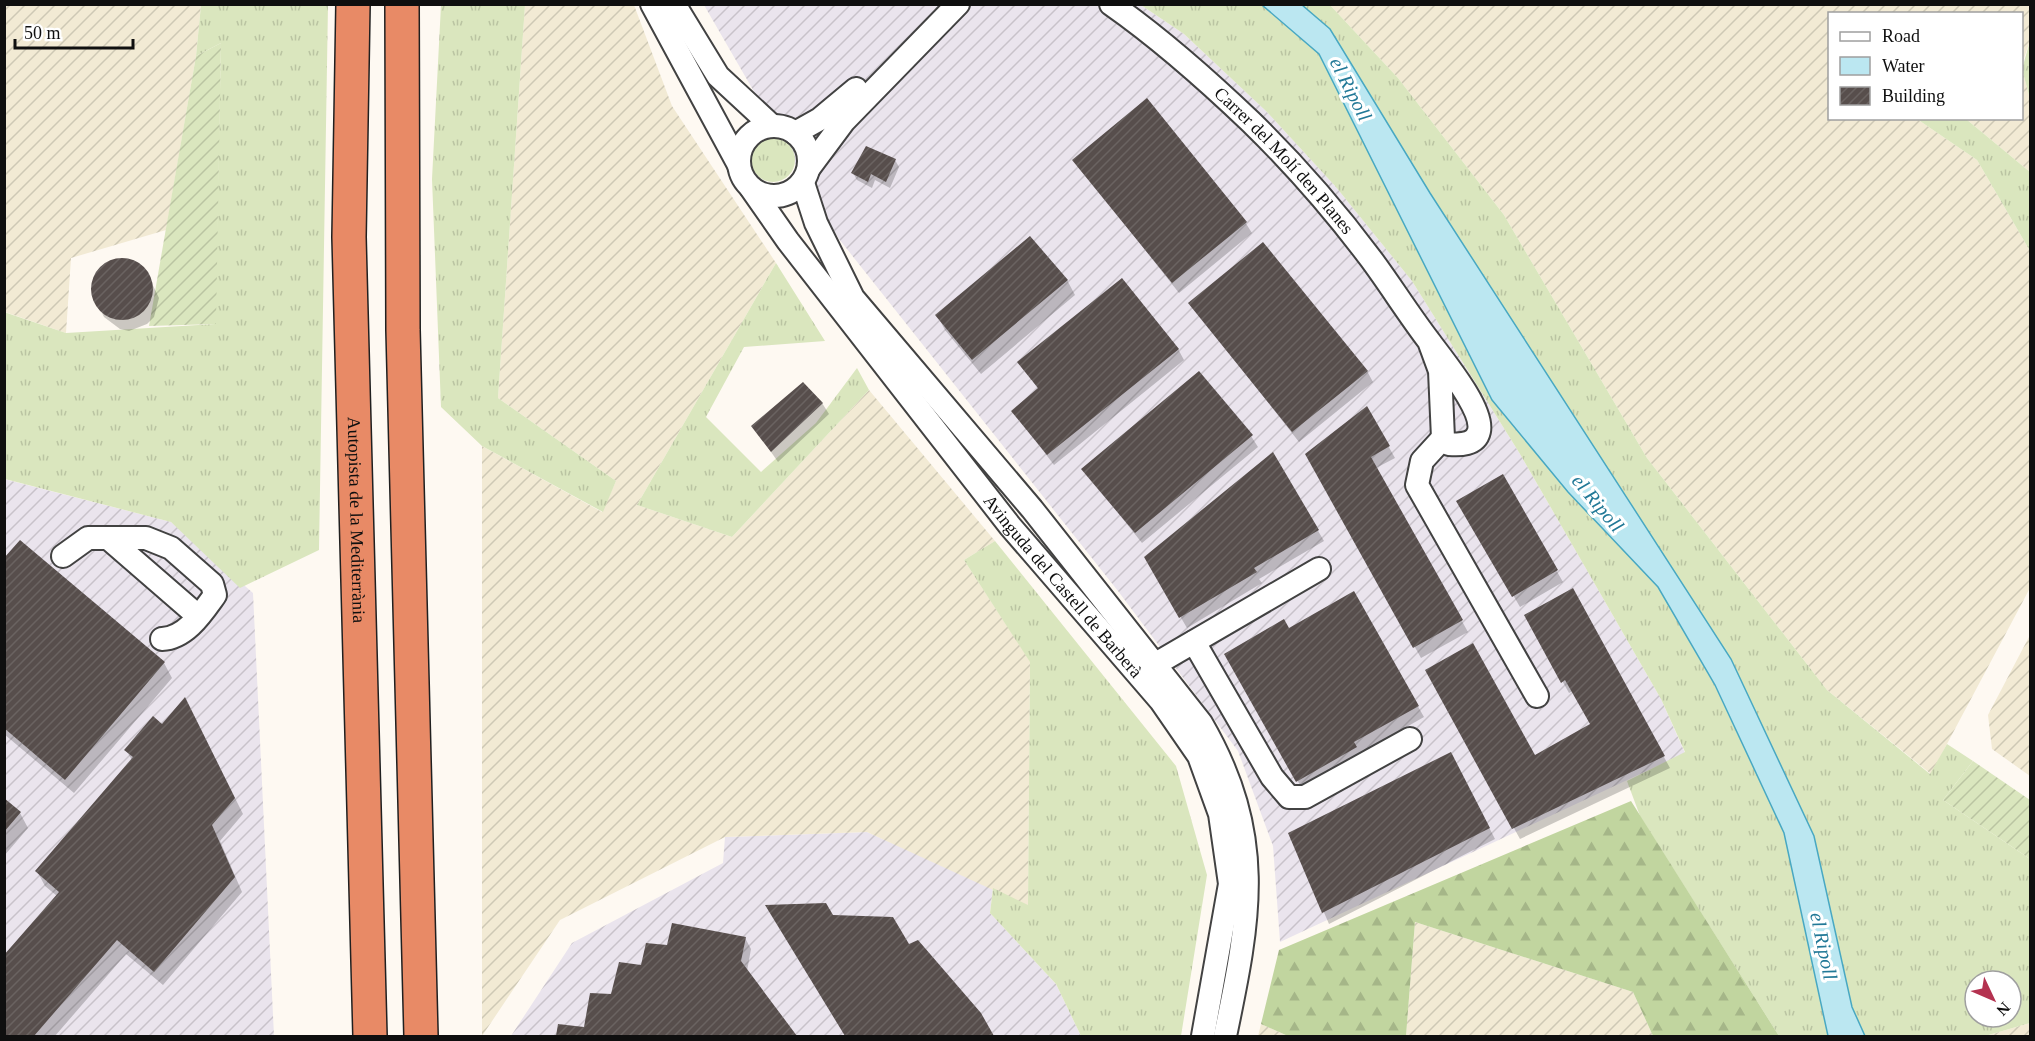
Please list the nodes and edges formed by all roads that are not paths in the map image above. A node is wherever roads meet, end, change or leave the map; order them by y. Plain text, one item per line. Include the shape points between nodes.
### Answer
1 (352, 4) edge
2 (402, 4) edge
3 (652, 4) edge
4 (674, 4) edge
5 (939, 4) edge
6 (958, 4) edge
7 (1111, 4) edge
8 (772, 126) junction
9 (795, 133) junction
10 (739, 165) junction
11 (806, 175) junction
12 (750, 188) junction
13 (1429, 341) junction
14 (1443, 438) junction
15 (108, 538) junction
16 (63, 556) dead end
17 (1319, 569) dead end
18 (198, 616) junction
19 (162, 639) dead end
20 (1194, 642) junction
21 (1154, 664) junction
22 (1537, 696) dead end
23 (1410, 740) dead end
24 (370, 1036) edge
25 (421, 1036) edge
26 (1203, 1036) edge
27 (1225, 1036) edge

1 - 24 highway, Autopista de la Mediterrània via 349,237
2 - 25 highway via 403,330
3 - 10 street
4 - 8 street via 718,76
5 - 9 street via 849,97
6 - 11 street via 844,121
7 - 13 street, Carrer del Molí den Planes via 1148,30 1251,122 1370,258
8 - 9 street
8 - 10 street via 751,135 744,143
9 - 11 street via 807,148
10 - 12 street
11 - 12 street via 784,196 760,194
11 - 21 street, Avinguda del Castell de Barberà via 816,224 853,298 1032,509
12 - 26 street, Avinguda del Castell de Barberà via 1010,526 1161,701 1199,756 1220,814 1230,884
13 - 14 street, Carrer del Molí den Planes via 1440,371
13 - 14 street, Carrer del Molí den Planes via 1460,382 1478,419 1479,431 1467,444 1449,444
14 - 22 street via 1422,461 1417,485
15 - 16 street via 88,538
15 - 18 street
15 - 18 street via 146,538 171,548 212,584 215,595
17 - 20 street
18 - 19 street via 175,639
20 - 21 street
20 - 23 street via 1272,777 1289,797 1305,797
21 - 27 street, Avinguda del Castell de Barberà via 1211,740 1246,835 1249,899

